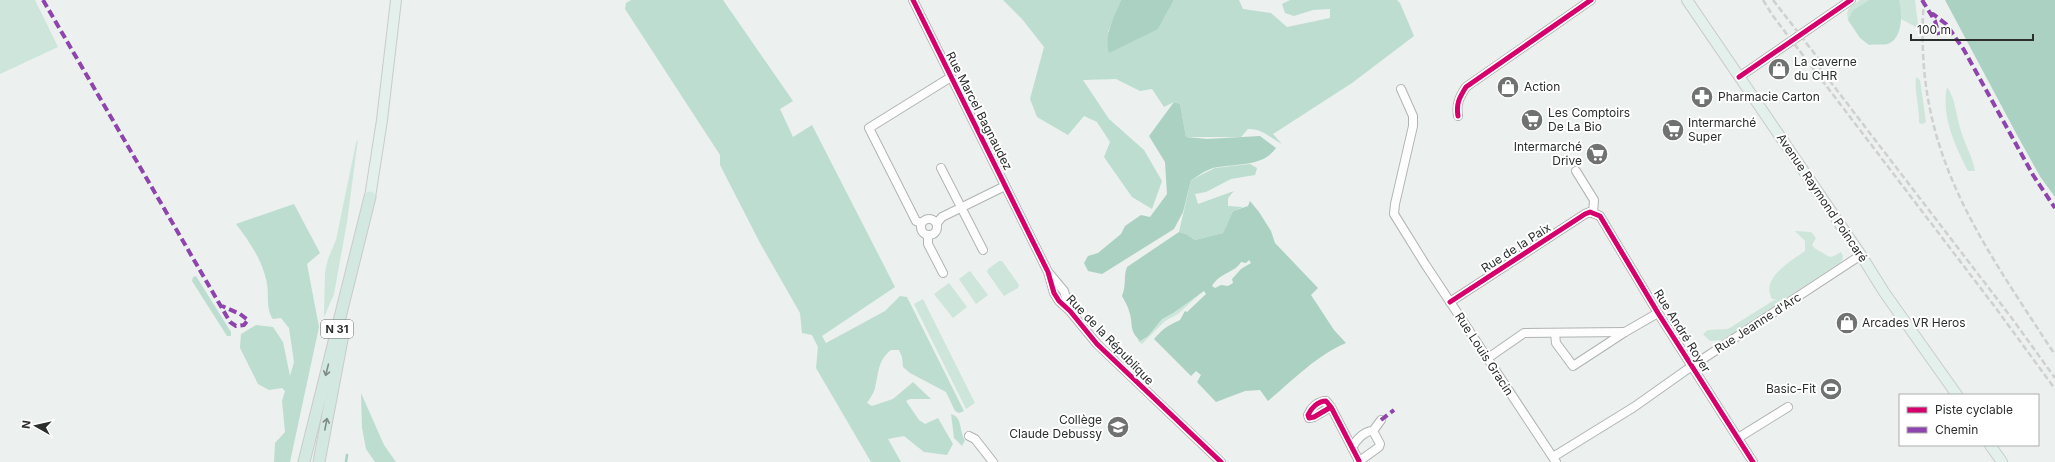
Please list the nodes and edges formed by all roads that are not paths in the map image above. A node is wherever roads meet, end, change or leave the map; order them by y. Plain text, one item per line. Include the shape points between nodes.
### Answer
1 (396, 0) edge
2 (913, 0) edge
3 (1591, 0) edge
4 (1687, 0) edge
5 (1851, 0) edge
6 (1739, 77) junction
7 (951, 78) junction
8 (1400, 89) dead end
9 (1458, 116) dead end
10 (941, 168) dead end
11 (1576, 171) dead end
12 (1005, 186) junction
13 (370, 197) junction
14 (961, 208) junction
15 (1593, 213) junction
16 (921, 223) junction
17 (937, 224) junction
18 (1028, 231) joint
19 (928, 235) junction
20 (983, 250) dead end
21 (1861, 255) junction
22 (943, 273) dead end
23 (1450, 302) junction
24 (1658, 313) junction
25 (1555, 332) junction
26 (1625, 332) junction
27 (1488, 358) junction
28 (1692, 366) junction
29 (1956, 394) edge
30 (1331, 407) dead end
31 (1788, 407) dead end
32 (1381, 420) dead end
33 (1373, 431) junction
34 (969, 436) dead end
35 (1738, 438) junction
36 (1991, 446) edge
37 (1352, 448) junction
38 (1555, 459) edge
39 (304, 462) edge
40 (319, 462) edge
41 (993, 462) edge
42 (1221, 462) edge
43 (1358, 462) edge
44 (1753, 462) edge
45 (2002, 462) edge

1 - 13 main road, N 31
2 - 7 street, Rue Marcel Bagnaudez
3 - 9 street via 1466,87 1458,99
4 - 6 main road, Avenue Raymond Poincaré
5 - 6 street
6 - 21 main road, Avenue Raymond Poincaré
7 - 12 street, Rue Marcel Bagnaudez
7 - 16 street via 869,128 916,220
8 - 23 street, Rue Louis Gracin via 1413,116 1413,126 1394,214
10 - 14 street
11 - 15 street via 1594,200
12 - 14 street
12 - 18 street, Rue Marcel Bagnaudez
13 -> 39 highway, N 31
40 -> 13 highway, N 31
14 - 17 street via 942,218
14 - 20 street
15 - 23 street, Rue de la Paix via 1585,214
15 - 24 street, Rue André Royer via 1600,216
16 - 17 street via 930,218
16 - 19 street via 922,231
17 - 19 street via 936,232
18 - 42 street, Rue de la République via 1059,301 1070,310 1113,360
19 - 22 street via 928,244
21 - 28 street, Rue Jeanne d'Arc
21 - 29 main road, Avenue Raymond Poincaré
23 - 27 street, Rue Louis Gracin
24 - 26 street
24 - 28 street, Rue André Royer
25 - 26 street
25 - 26 street via 1556,343 1573,366
25 - 27 street via 1524,333
27 - 38 street, Rue Louis Gracin via 1512,398
28 - 35 street, Rue André Royer
28 - 38 street, Rue Jeanne d'Arc
30 - 37 street
31 - 35 street
32 - 33 street
33 - 37 street via 1355,441
33 - 43 street via 1379,447
34 - 41 street via 975,439
35 - 44 street, Rue André Royer
36 - 45 main road
37 - 43 street

